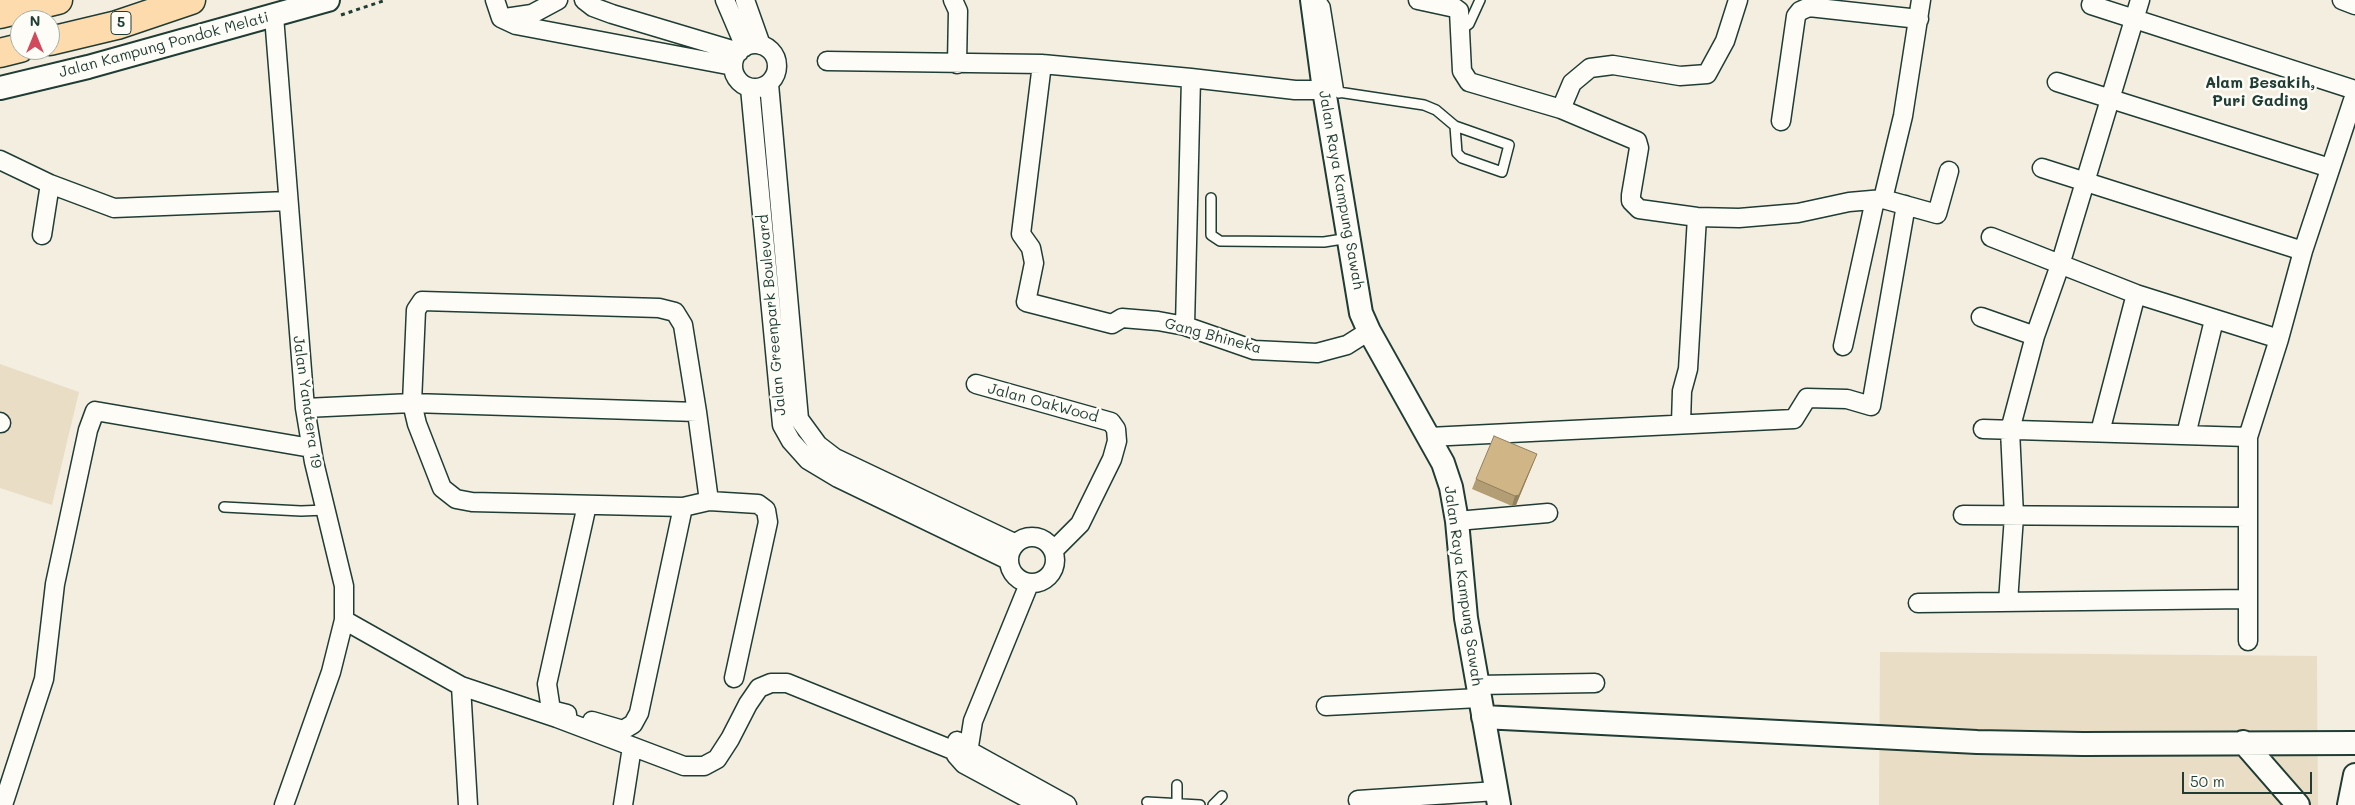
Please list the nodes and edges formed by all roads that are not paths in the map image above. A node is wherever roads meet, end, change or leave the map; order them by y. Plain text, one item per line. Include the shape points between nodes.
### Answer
1 (58, 0) edge
2 (191, 0) edge
3 (494, 0) edge
4 (558, 0) edge
5 (584, 0) edge
6 (725, 0) edge
7 (745, 0) edge
8 (953, 0) edge
9 (1312, 0) edge
10 (1418, 0) edge
11 (1480, 0) edge
12 (1738, 0) edge
13 (1921, 0) edge
14 (2140, 0) edge
15 (2342, 0) edge
16 (2355, 4) edge
17 (2091, 5) dead end
18 (330, 9) edge
19 (0, 14) edge
20 (612, 14) junction
21 (274, 16) junction
22 (501, 18) junction
23 (1919, 19) junction
24 (2134, 19) junction
25 (1461, 30) junction
26 (60, 39) edge
27 (603, 42) junction
28 (744, 52) junction
29 (827, 61) dead end
30 (957, 64) junction
31 (1042, 64) junction
32 (1191, 78) junction
33 (2056, 82) dead end
34 (768, 84) junction
35 (0, 88) edge
36 (750, 88) junction
37 (2355, 90) edge
38 (1331, 92) junction
39 (2355, 94) edge
40 (2110, 99) junction
41 (1561, 109) junction
42 (1780, 121) dead end
43 (1455, 126) junction
44 (776, 153) junction
45 (758, 155) junction
46 (0, 160) edge
47 (2042, 168) dead end
48 (2330, 168) junction
49 (1949, 171) dead end
50 (2085, 182) junction
51 (50, 184) junction
52 (1211, 198) dead end
53 (1879, 199) junction
54 (288, 201) junction
55 (1906, 205) junction
56 (1697, 217) junction
57 (42, 235) dead end
58 (1991, 237) dead end
59 (1350, 238) junction
60 (2303, 251) junction
61 (2060, 266) junction
62 (2136, 294) junction
63 (1981, 317) dead end
64 (2214, 320) junction
65 (1185, 326) junction
66 (1369, 331) junction
67 (2036, 336) junction
68 (2280, 339) junction
69 (1842, 346) dead end
70 (976, 384) dead end
71 (412, 403) junction
72 (305, 408) junction
73 (697, 412) junction
74 (1681, 423) junction
75 (1983, 429) dead end
76 (2010, 430) junction
77 (2100, 432) junction
78 (2186, 435) junction
79 (1429, 437) junction
80 (2248, 437) junction
81 (311, 448) junction
82 (709, 501) junction
83 (587, 505) junction
84 (224, 507) dead end
85 (683, 507) junction
86 (326, 510) junction
87 (1548, 513) dead end
88 (1963, 515) dead end
89 (2014, 516) junction
90 (2248, 517) junction
91 (1457, 520) junction
92 (1014, 543) junction
93 (1054, 550) junction
94 (1008, 560) junction
95 (1023, 582) junction
96 (2248, 599) junction
97 (2008, 602) junction
98 (1918, 603) dead end
99 (344, 620) junction
100 (2248, 641) dead end
101 (734, 678) dead end
102 (1595, 683) dead end
103 (461, 686) junction
104 (1480, 700) junction
105 (1326, 706) dead end
106 (2243, 742) junction
107 (2355, 743) edge
108 (632, 747) junction
109 (955, 751) junction
110 (2355, 775) edge
111 (1178, 785) dead end
112 (1222, 796) dead end
113 (1498, 798) edge
114 (1358, 800) dead end
115 (1147, 802) dead end
116 (1178, 803) junction
117 (3, 805) edge
118 (284, 805) edge
119 (468, 805) edge
120 (623, 805) edge
121 (1040, 805) edge
122 (1067, 805) edge
123 (1200, 805) edge
124 (1213, 805) edge
125 (2298, 805) edge
126 (2349, 805) edge

1 - 19 highway
2 - 26 highway, 5 via 117,25
3 - 22 street
4 - 22 street via 532,14
5 - 20 street
6 - 28 street
7 - 28 street
8 - 30 street via 958,11
9 - 38 street, Jalan Raya Kampung Sawah
10 - 25 street via 1455,8 1459,12
11 - 25 lane via 1469,24
12 - 41 street via 1725,42 1707,74 1680,76 1613,65 1590,68 1572,83
13 - 23 street
14 - 24 street
15 - 16 street
17 - 24 street
18 - 21 street, Jalan Kampung Pondok Melati
20 - 27 street
20 - 28 street
21 - 35 street, Jalan Kampung Pondok Melati
21 - 54 street, Jalan Yanatera 19
22 - 27 street via 516,25
23 - 42 street via 1808,7 1800,11 1794,25
23 - 53 street via 1902,116
24 - 37 street
24 - 40 street
25 - 41 street via 1462,72 1469,82
27 - 28 street
28 - 34 street via 772,52 777,62 776,75
28 - 36 street via 738,80
29 - 30 street
30 - 31 street
31 - 32 street
31 - 65 street, Gang Bhineka via 1021,234 1031,248 1034,263 1026,302 1112,324 1122,318
32 - 38 street
32 - 65 street
33 - 40 street
34 - 36 street
34 - 44 street, Jalan Greenpark Boulevard
36 - 45 street, Jalan Greenpark Boulevard
38 - 43 lane via 1424,105 1436,110
38 - 59 street, Jalan Raya Kampung Sawah
39 - 48 street
40 - 48 street
40 - 50 street
41 - 56 street via 1638,142 1631,195 1635,206
43 - 43 lane via 1457,153 1462,158 1502,172 1509,145
44 - 45 street
44 - 92 street, Jalan Greenpark Boulevard via 798,419 806,432 835,458
45 - 94 street, Jalan Greenpark Boulevard via 782,425 791,441 808,460 838,478
46 - 51 street
47 - 50 street
48 - 60 street
49 - 55 street via 1937,214
50 - 60 street
50 - 61 street
51 - 54 street via 114,208
51 - 57 street
52 - 59 lane via 1211,235 1220,241 1324,242
53 - 55 street
53 - 56 street via 1798,213 1739,218
53 - 69 street
54 - 72 street, Jalan Yanatera 19
55 - 74 street via 1871,406 1848,399 1807,398 1794,419
56 - 74 street via 1688,369 1682,391
58 - 61 street
59 - 66 street, Jalan Raya Kampung Sawah via 1362,313
60 - 68 street
61 - 62 street
61 - 67 street
62 - 64 street
62 - 77 street
63 - 67 street
64 - 68 street
64 - 78 street
65 - 66 street, Gang Bhineka via 1254,350 1305,354 1347,345
66 - 79 street, Jalan Raya Kampung Sawah
67 - 76 street
68 - 80 street
70 - 93 street, Jalan OakWood via 1111,422 1116,430 1112,459 1080,524
71 - 72 street
71 - 73 street
71 - 73 street via 416,310 422,302 659,308 675,312 683,325
71 - 83 street via 442,488 456,499
72 - 81 street, Jalan Yanatera 19
73 - 82 street
74 - 79 street
75 - 76 street
76 - 77 street
76 - 89 street
77 - 78 street
78 - 80 street
79 - 91 street, Jalan Raya Kampung Sawah via 1443,463
80 - 90 street
81 - 86 street, Jalan Yanatera 19
81 - 117 street via 95,411 88,430 55,584 44,679
82 - 85 street
82 - 101 street via 758,504 766,510 768,522
83 - 85 street
83 - 85 street via 547,684 548,697 551,710 623,730 633,724 639,713
84 - 86 lane
86 - 99 street, Jalan Yanatera 19 via 344,586
87 - 91 street
88 - 89 street
89 - 90 street
89 - 97 street
90 - 96 street
91 - 104 street, Jalan Raya Kampung Sawah via 1466,618
92 - 93 street via 1028,536 1036,537
92 - 94 street
93 - 95 street via 1055,567 1045,580
94 - 95 street via 1010,571
95 - 109 street
95 - 122 street via 973,721 969,746 971,752
96 - 97 street
96 - 100 street
97 - 98 street
99 - 103 street
99 - 118 street, Jalan Yanatera 19 via 331,672
102 - 104 street
103 - 108 street
103 - 119 street
104 - 105 street
104 - 106 street via 1977,742
104 - 113 street, Jalan Raya Kampung Sawah
106 - 107 street
106 - 125 street
108 - 109 street via 684,766 704,766 717,759 759,688 770,683 787,683
108 - 120 street
109 - 121 street via 964,764
110 - 126 street
111 - 116 lane
112 - 124 lane
113 - 114 street
115 - 116 lane
116 - 123 lane

